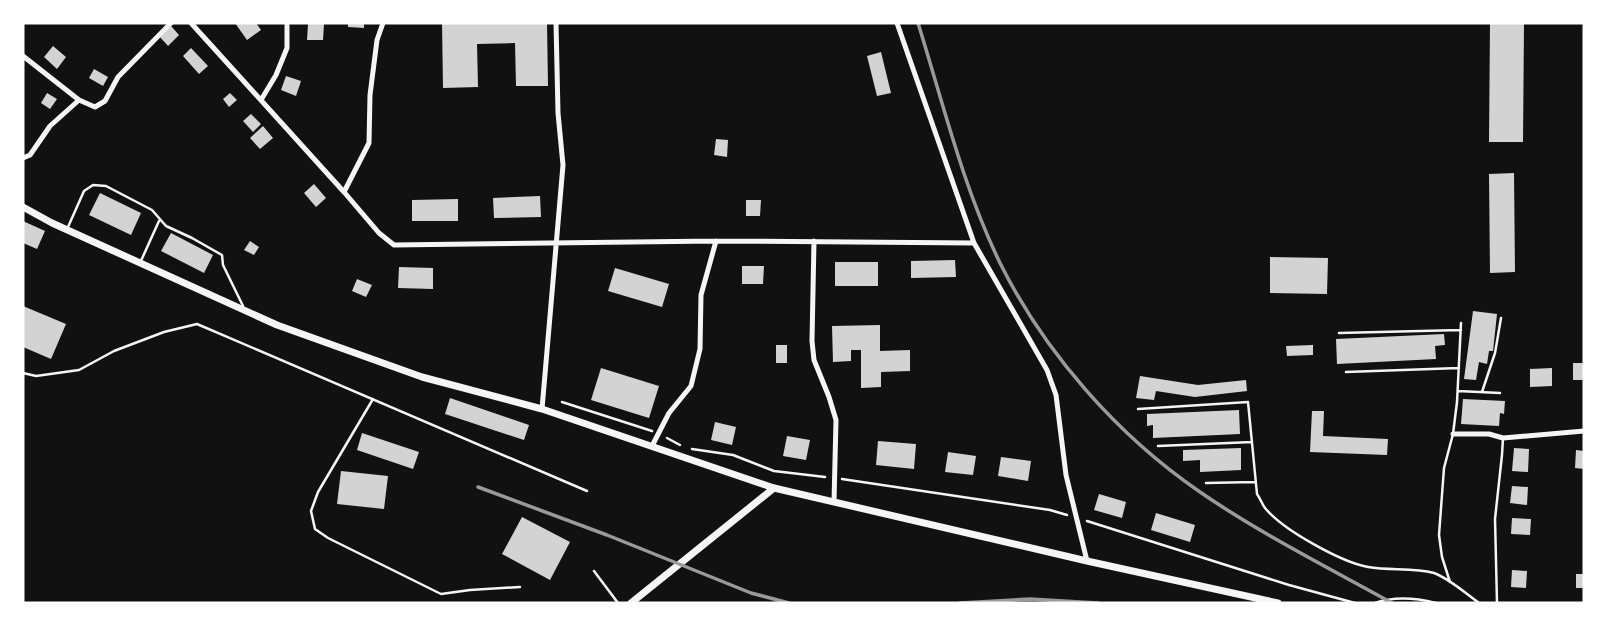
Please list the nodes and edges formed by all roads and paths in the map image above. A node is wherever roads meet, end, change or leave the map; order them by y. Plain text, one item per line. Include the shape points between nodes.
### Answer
1 (171, 23) edge
2 (191, 23) edge
3 (287, 23) edge
4 (383, 23) edge
5 (556, 23) edge
6 (897, 23) edge
7 (23, 56) edge
8 (79, 100) junction
9 (261, 100) junction
10 (23, 158) edge
11 (344, 192) junction
12 (23, 207) edge
13 (160, 221) junction
14 (67, 229) junction
15 (716, 241) junction
16 (814, 242) junction
17 (556, 243) junction
18 (974, 243) junction
19 (140, 262) junction
20 (244, 310) junction
21 (1501, 318) dead end
22 (1461, 323) dead end
23 (1461, 330) junction
24 (1339, 333) dead end
25 (1459, 368) junction
26 (1346, 372) dead end
27 (23, 373) edge
28 (1458, 391) junction
29 (1482, 392) junction
30 (1500, 393) dead end
31 (373, 399) junction
32 (562, 402) dead end
33 (1138, 409) dead end
34 (542, 410) junction
35 (1584, 432) edge
36 (659, 433) junction
37 (1453, 434) junction
38 (1503, 438) junction
39 (1252, 442) junction
40 (652, 446) junction
41 (1158, 446) dead end
42 (835, 478) junction
43 (1255, 482) junction
44 (1206, 483) dead end
45 (774, 488) junction
46 (587, 491) dead end
47 (834, 502) junction
48 (1076, 517) junction
49 (1087, 561) junction
50 (594, 571) dead end
51 (1450, 582) junction
52 (520, 587) dead end
53 (618, 603) edge
54 (631, 603) edge
55 (1278, 603) edge
56 (1355, 603) edge
57 (1375, 603) edge
58 (1436, 603) edge
59 (1479, 603) edge
60 (1497, 603) edge

1 - 8 street via 118,77 105,101 95,107
2 - 9 street
3 - 9 street via 287,48
4 - 11 street via 370,95 369,143
5 - 17 street via 563,166
6 - 18 street
7 - 8 street
8 - 10 street
9 - 11 street
11 - 17 street via 394,245
12 - 14 street
13 - 14 lane via 152,210 106,186 93,185 83,191
13 - 19 lane
13 - 20 lane via 222,255
14 - 19 street
15 - 16 street
15 - 17 street
15 - 36 street via 701,295 700,349 691,386
16 - 18 street
16 - 42 street via 812,341 814,360 836,421
17 - 34 street
18 - 48 street via 1047,370 1056,395
19 - 20 street
20 - 34 street via 422,377
21 - 29 lane
22 - 23 lane
23 - 24 lane
23 - 25 lane
25 - 26 lane
25 - 28 lane
27 - 31 lane via 36,376 79,370 114,351 197,324
28 - 29 lane
28 - 37 lane
29 - 30 lane
31 - 46 lane
31 - 52 lane via 318,492 311,512 316,529 441,594
32 - 36 path
33 - 39 lane via 1248,402
34 - 40 street
35 - 38 street
36 - 40 street
36 - 42 path via 685,448 733,455 774,471
37 - 38 street
37 - 51 lane via 1444,468 1440,535
38 - 60 lane via 1495,519
39 - 41 lane
39 - 43 lane
40 - 45 street
42 - 47 street
42 - 48 path
43 - 44 lane
43 - 51 lane via 1264,507 1284,526 1329,552 1367,567 1420,570
45 - 47 street
45 - 54 street
47 - 49 street
48 - 49 street
48 - 56 path
49 - 55 street
50 - 53 lane
51 - 59 lane
57 - 58 path via 1417,598

